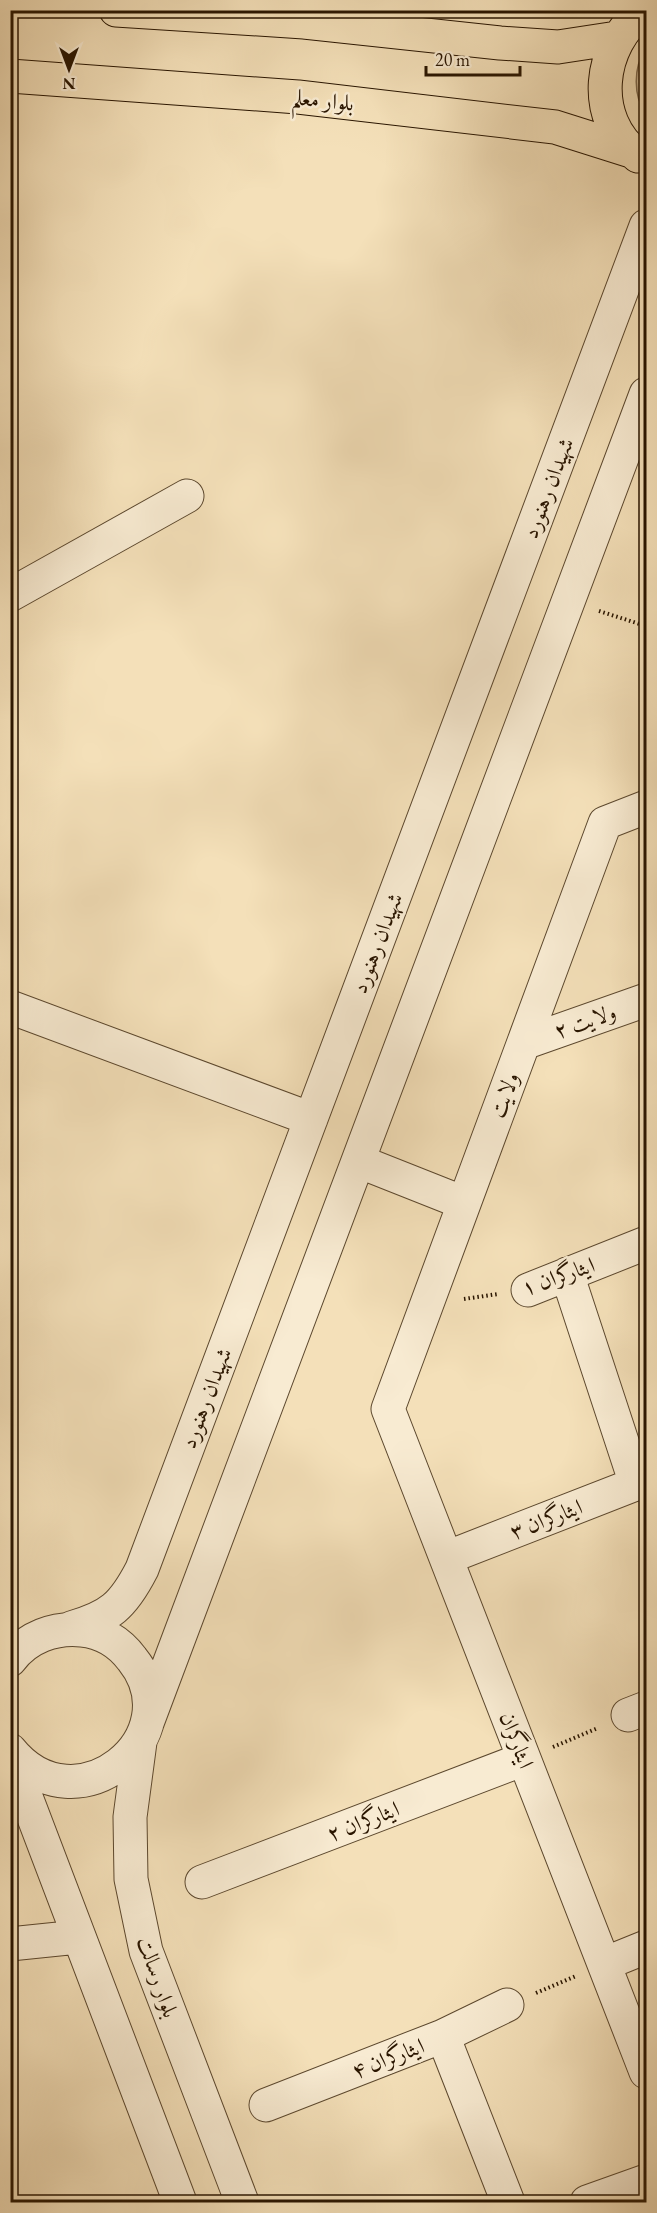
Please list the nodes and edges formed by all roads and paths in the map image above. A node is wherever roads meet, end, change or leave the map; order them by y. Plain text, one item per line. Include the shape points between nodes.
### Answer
1 (116, 10) edge
2 (632, 20) edge
3 (10, 76) edge
4 (639, 157) edge
5 (646, 226) edge
6 (646, 394) edge
7 (187, 496) dead end
8 (10, 596) edge
9 (568, 601) junction
10 (646, 626) edge
11 (646, 807) edge
12 (646, 1000) edge
13 (10, 1007) edge
14 (524, 1043) junction
15 (311, 1119) junction
16 (358, 1161) junction
17 (464, 1203) junction
18 (646, 1243) edge
19 (567, 1274) junction
20 (528, 1290) joint
21 (432, 1291) junction
22 (388, 1409) joint
23 (641, 1482) edge
24 (446, 1558) junction
25 (71, 1628) junction
26 (10, 1660) edge
27 (637, 1711) edge
28 (143, 1733) junction
29 (10, 1750) edge
30 (10, 1755) edge
31 (524, 1759) junction
32 (202, 1882) dead end
33 (78, 1937) junction
34 (10, 1944) edge
35 (646, 1947) edge
36 (604, 1964) junction
37 (507, 2006) joint
38 (443, 2036) junction
39 (646, 2072) edge
40 (266, 2105) dead end
41 (646, 2181) edge
42 (180, 2202) edge
43 (242, 2202) edge
44 (508, 2202) edge
45 (587, 2202) edge

1 - 2 main road via 304,22 558,47
2 - 4 main road via 608,61 604,85 607,110 616,132
3 - 4 main road, بلوار معلم via 298,97 555,127
5 - 15 street, شهیدان رهنورد
6 - 9 street
7 - 8 street
9 - 10 path
9 - 16 street
11 - 14 street, ولایت via 605,823
12 - 14 street, ولایت ۲
13 - 15 street
14 - 17 street, ولایت
15 - 25 street, شهیدان رهنورد via 142,1569 131,1591 115,1609 94,1622
16 - 17 street
16 - 28 street
17 - 21 street, ولایت
18 - 19 street, ایثارگران ۱
19 - 20 street, ایثارگران ۱
19 - 23 street
20 - 21 path, ایثارگران ۱ via 462,1299
21 - 22 street, ولایت
22 - 24 street, ایثارگران
23 - 24 street, ایثارگران ۳
24 - 31 street, ایثارگران
25 - 26 street, شهیدان رهنورد via 33,1639
25 - 28 street via 109,1638 138,1666 149,1704
27 - 31 path
28 - 29 street via 128,1758 112,1770 74,1781 35,1772
28 - 43 street, بلوار رسالت via 130,1817 131,1879 146,1951
30 - 33 street
31 - 32 street, ایثارگران ۲
31 - 36 street, ایثارگران
33 - 34 street
33 - 42 street
35 - 36 street
36 - 37 path
36 - 39 street, ایثارگران
37 - 38 street, ایثارگران ۴
38 - 40 street, ایثارگران ۴
38 - 44 street
41 - 45 street

